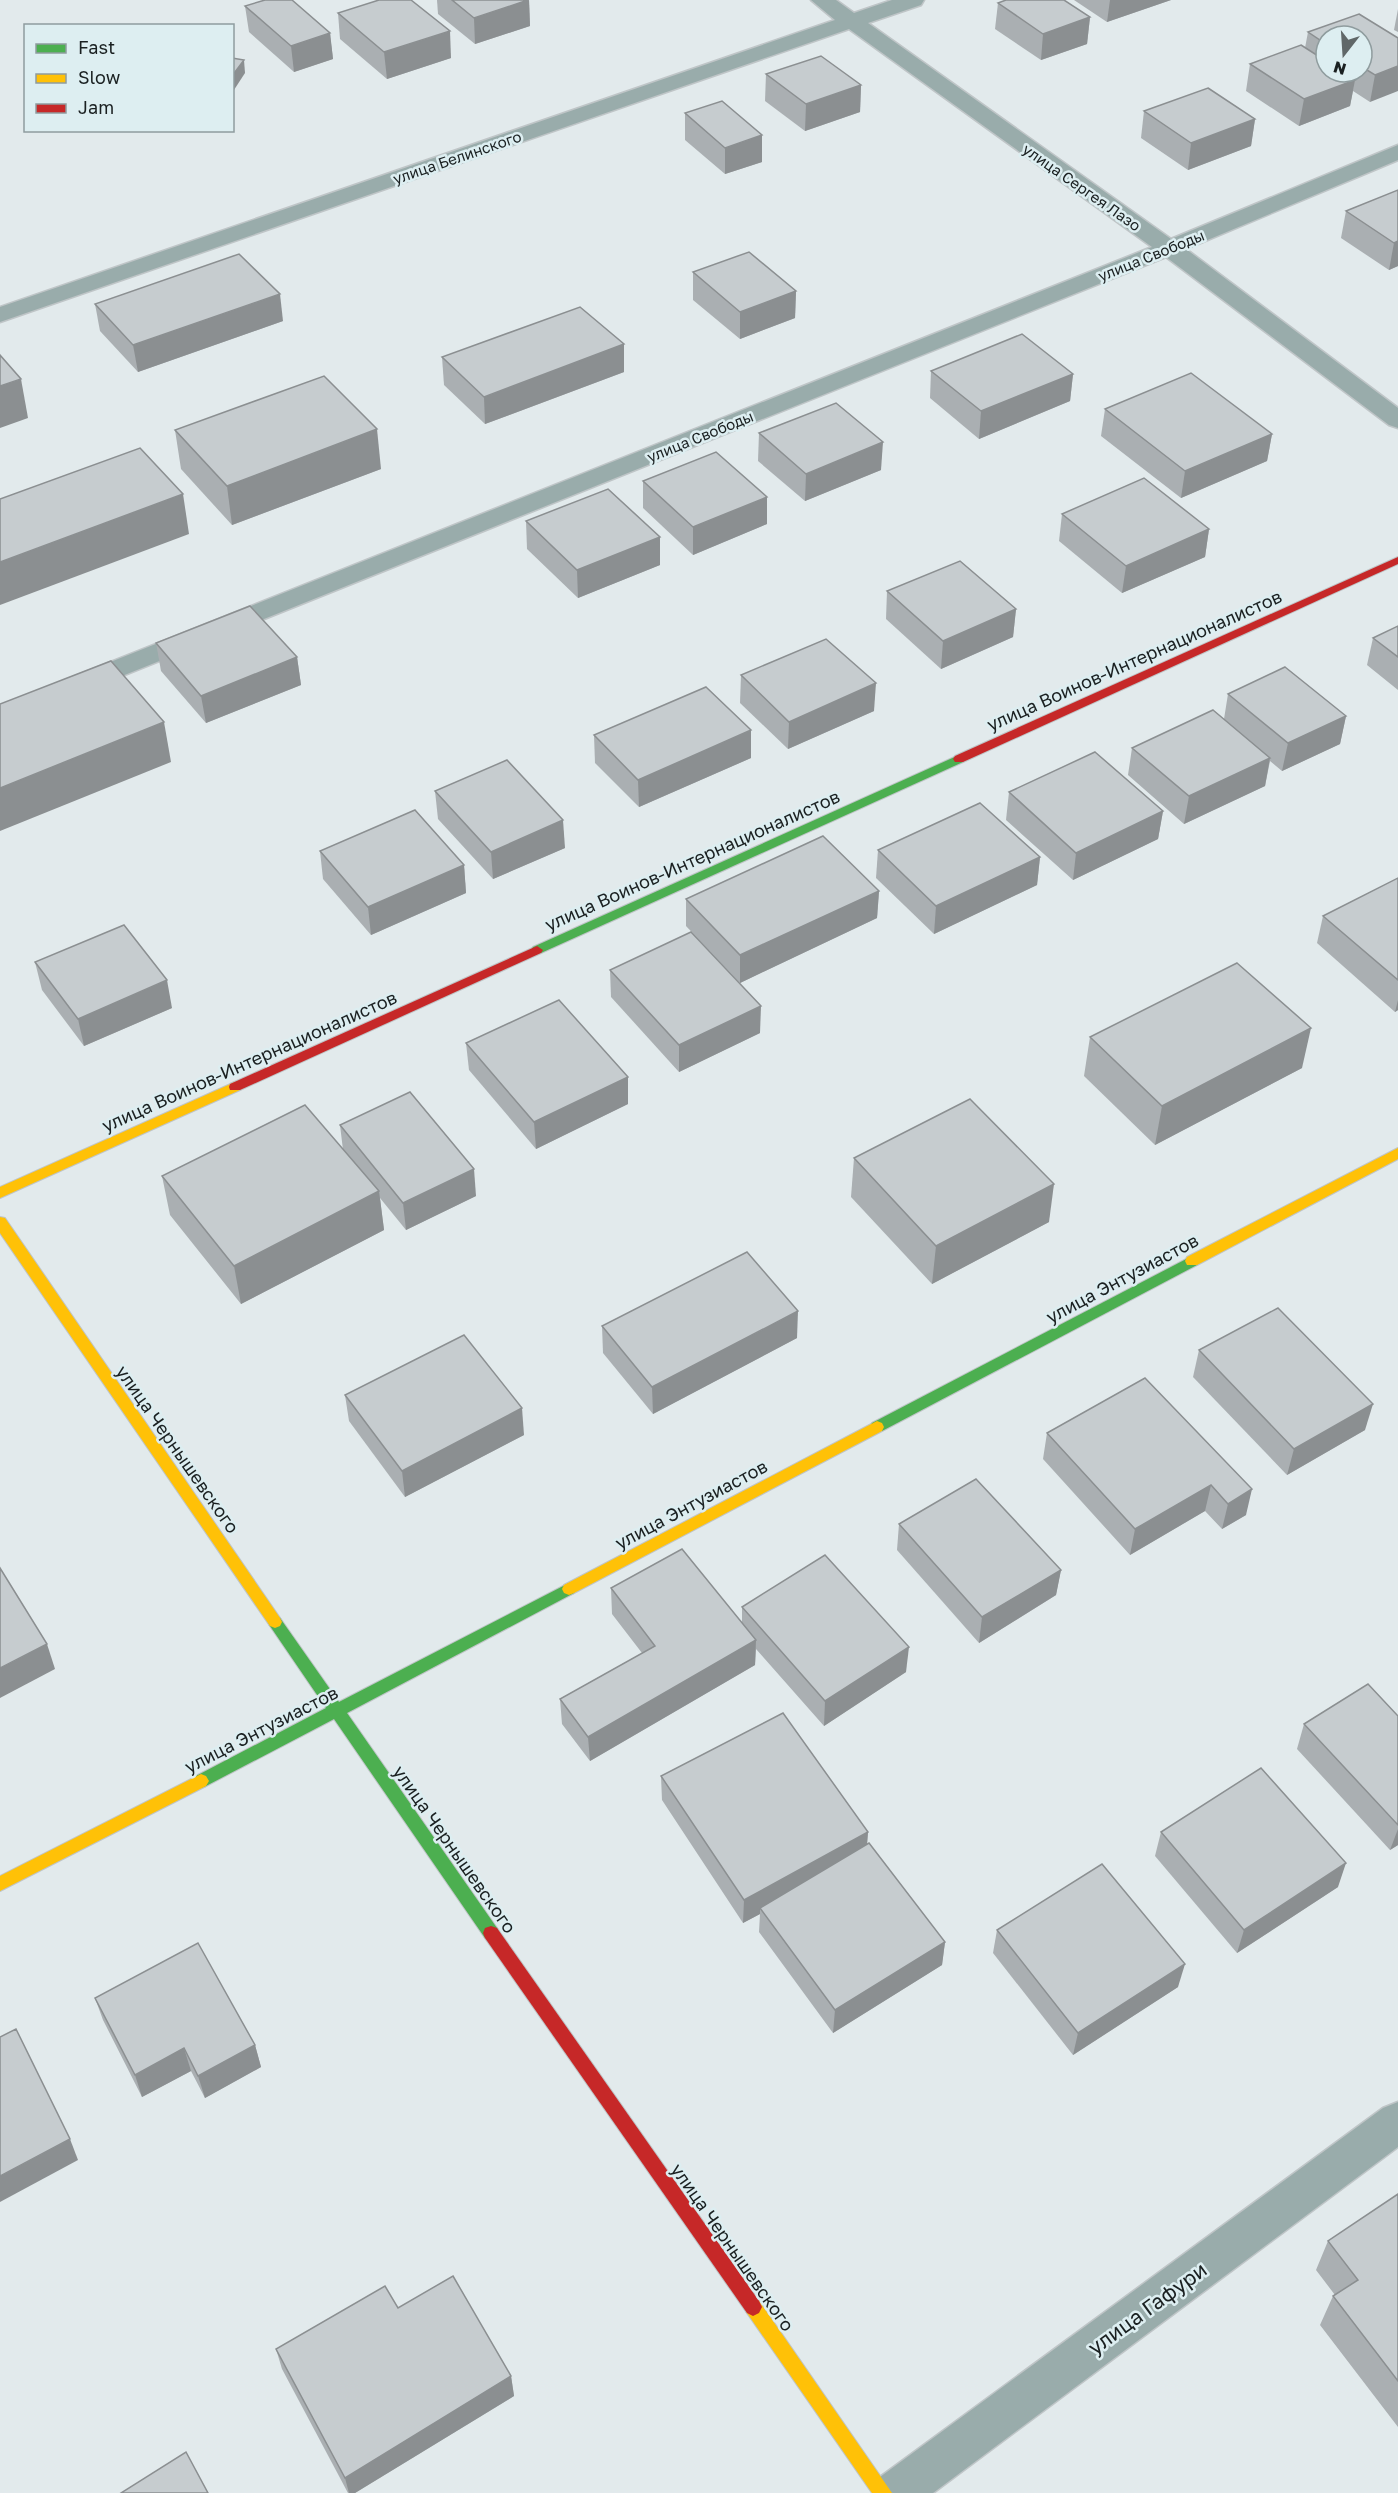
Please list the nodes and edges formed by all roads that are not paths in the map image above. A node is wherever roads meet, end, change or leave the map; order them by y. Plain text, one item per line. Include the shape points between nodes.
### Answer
1 (822, 0) edge
2 (913, 0) edge
3 (850, 21) junction
4 (1398, 152) edge
5 (1169, 248) junction
6 (0, 315) edge
7 (1398, 420) edge
8 (1398, 560) edge
9 (0, 716) edge
10 (1398, 1153) edge
11 (0, 1193) edge
12 (0, 1222) edge
13 (336, 1711) junction
14 (0, 1884) edge
15 (1398, 2122) edge
16 (884, 2493) edge
17 (896, 2493) edge

1 - 3 street, улица Сергея Лазо
2 - 3 street, улица Белинского
3 - 5 street, улица Сергея Лазо
3 - 6 street, улица Белинского
4 - 5 street, улица Свободы
5 - 7 street, улица Сергея Лазо
5 - 9 street, улица Свободы
8 - 11 street, улица Воинов-Интернационалистов
10 - 13 street, улица Энтузиастов
12 - 13 street, улица Чернышевского
13 - 14 street, улица Энтузиастов
13 - 16 street, улица Чернышевского
15 - 17 street, улица Гафури

